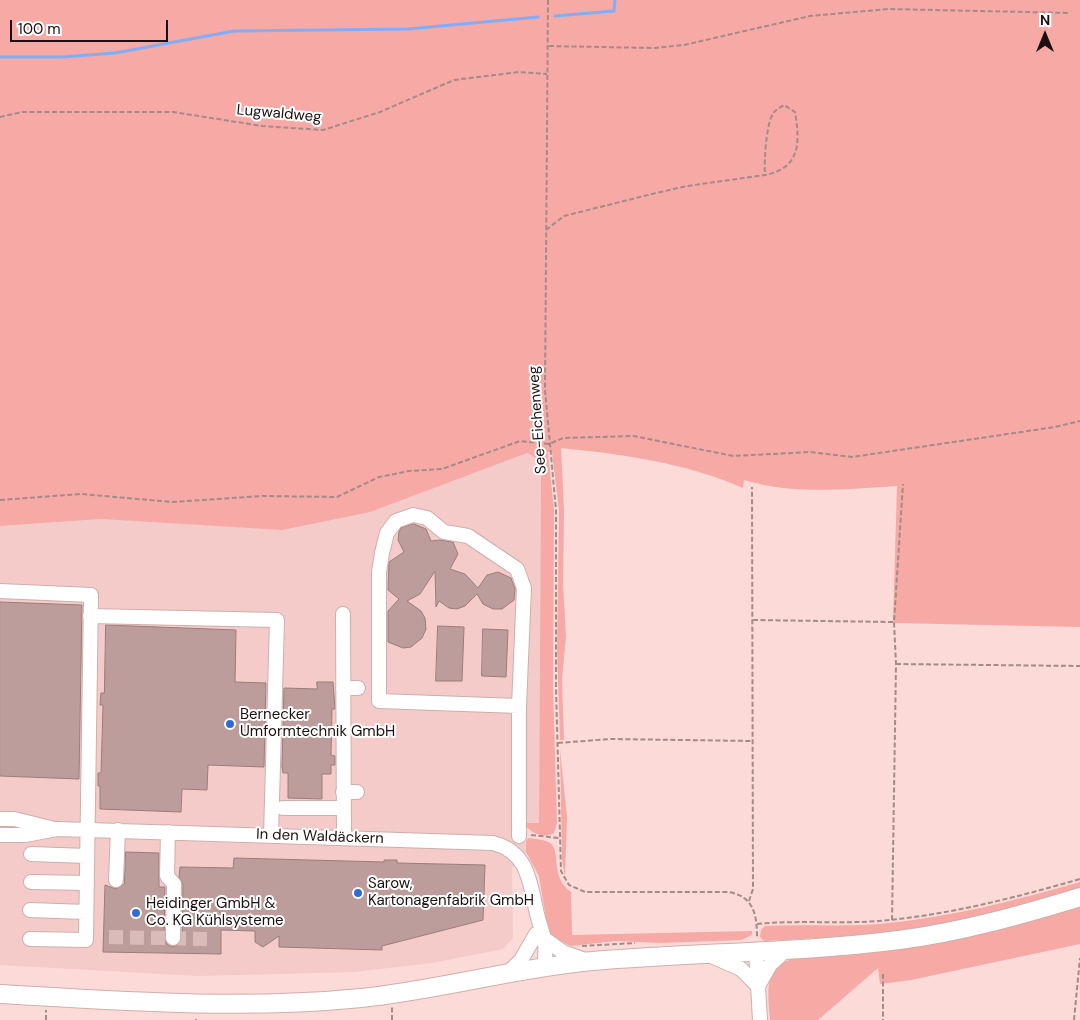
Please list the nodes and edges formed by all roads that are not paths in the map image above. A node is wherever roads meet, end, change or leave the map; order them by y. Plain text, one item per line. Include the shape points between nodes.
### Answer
1 (0, 591) edge
2 (343, 614) dead end
3 (90, 616) junction
4 (343, 688) junction
5 (358, 688) dead end
6 (519, 706) junction
7 (283, 808) dead end
8 (343, 808) junction
9 (0, 819) edge
10 (57, 829) junction
11 (87, 830) junction
12 (118, 830) junction
13 (168, 832) junction
14 (0, 836) edge
15 (271, 836) junction
16 (519, 836) road end
17 (344, 838) junction
18 (31, 854) dead end
19 (87, 856) junction
20 (116, 880) dead end
21 (31, 882) dead end
22 (87, 883) junction
23 (1080, 897) edge
24 (30, 910) dead end
25 (86, 912) junction
26 (541, 937) junction
27 (172, 938) dead end
28 (30, 939) dead end
29 (756, 945) junction
30 (787, 949) junction
31 (705, 953) junction
32 (584, 954) junction
33 (544, 967) junction
34 (508, 973) junction
35 (758, 986) junction
36 (0, 994) edge
37 (760, 1020) edge

1 - 3 street via 91,595
2 - 4 street
3 - 11 street
3 - 15 street via 277,620
4 - 5 street
4 - 8 street via 350,792
6 - 6 street via 379,701 379,572 387,533 396,521 413,515 427,518 444,532 468,536 517,569 524,588
6 - 16 street
7 - 8 street
8 - 17 street
9 - 10 street, In den Waldäckern
10 - 11 street, In den Waldäckern
10 - 14 street, In den Waldäckern
11 - 12 street, In den Waldäckern
11 - 19 street
12 - 13 street, In den Waldäckern
12 - 20 street
13 - 15 street, In den Waldäckern
13 - 27 street via 167,876 174,884
15 - 17 street, In den Waldäckern
17 - 26 street, In den Waldäckern via 498,844 516,854 526,868
18 - 19 street
19 - 22 street
21 - 22 street
22 - 25 street
23 - 30 main road via 984,924 926,936
24 - 25 street
25 - 28 street via 86,940
26 - 32 street via 563,952
26 - 33 street, In den Waldäckern
26 - 34 street
29 - 30 main road
29 - 31 main road
29 - 35 street
30 - 35 street via 770,965
31 - 32 main road
31 - 35 street via 741,969
32 - 33 main road
33 - 34 main road
34 - 36 main road via 392,994 292,1003 187,1004
35 - 37 street

